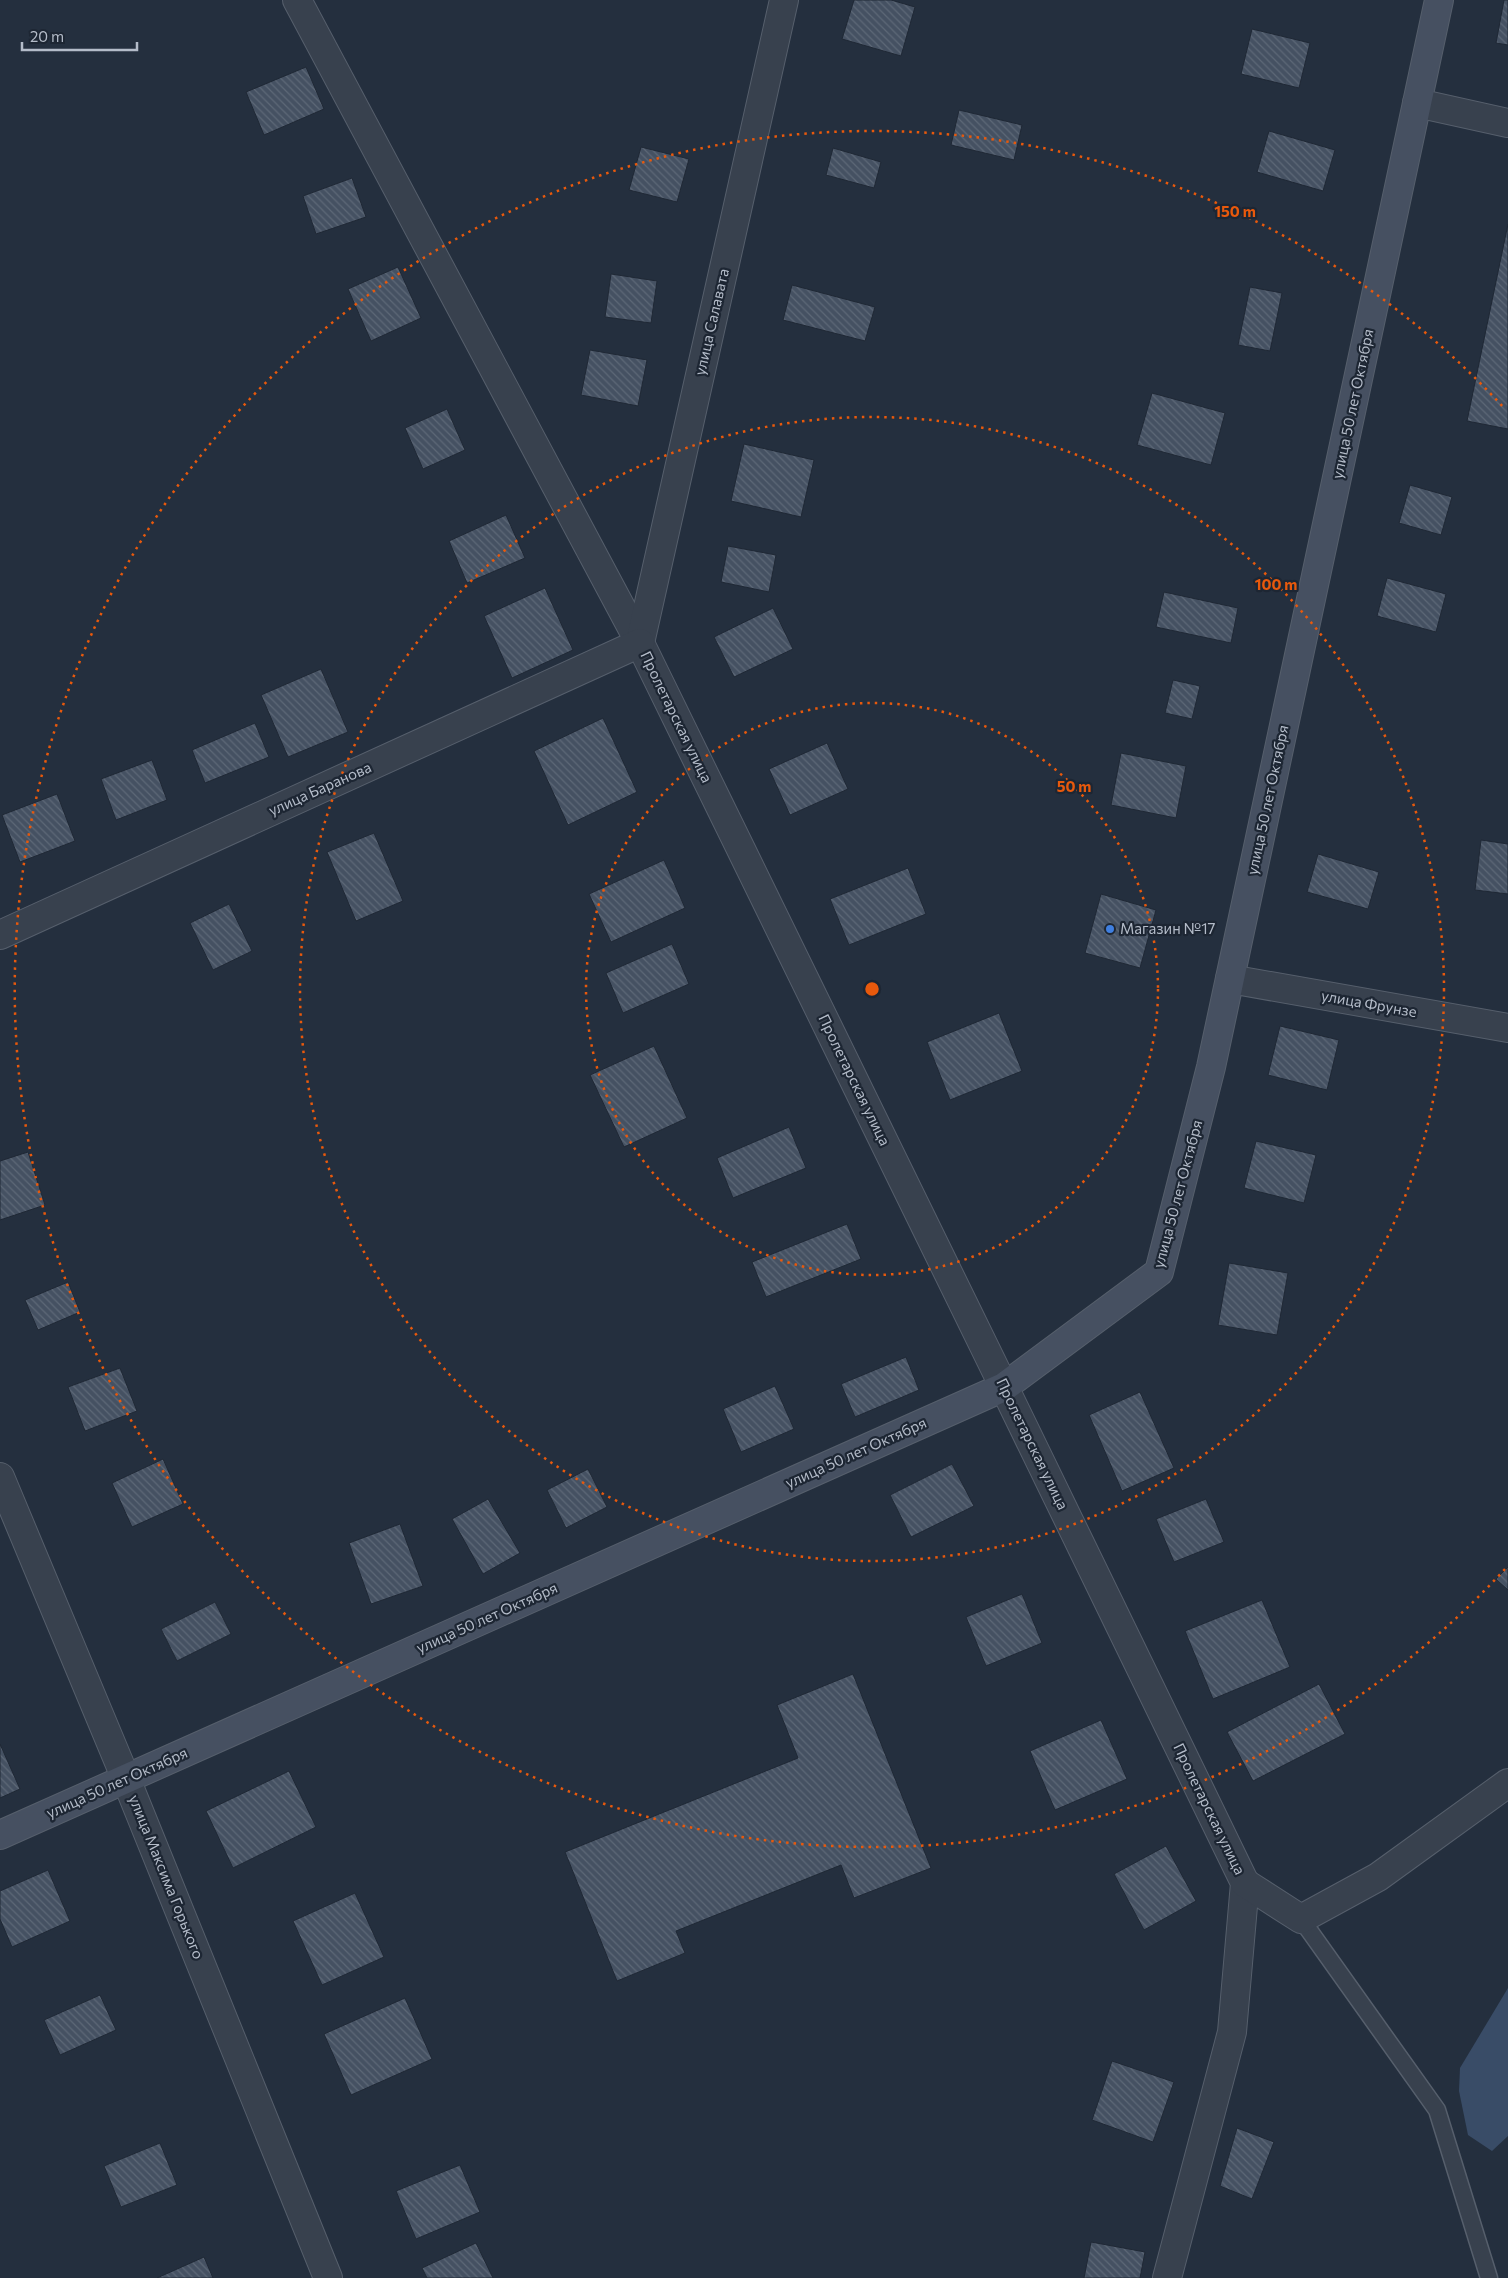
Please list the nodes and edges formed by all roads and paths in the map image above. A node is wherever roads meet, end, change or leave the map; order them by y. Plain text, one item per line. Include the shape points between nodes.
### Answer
1 (297, 0) edge
2 (784, 0) edge
3 (1439, 0) edge
4 (1417, 103) junction
5 (1508, 123) edge
6 (640, 643) junction
7 (0, 935) edge
8 (1230, 979) junction
9 (1508, 1028) edge
10 (1004, 1387) junction
11 (0, 1477) edge
12 (126, 1779) junction
13 (1508, 1783) edge
14 (0, 1835) edge
15 (1245, 1883) junction
16 (1301, 1919) junction
17 (328, 2278) edge
18 (1167, 2278) edge
19 (1489, 2278) edge

1 - 6 street, Пролетарская улица
2 - 6 street, улица Салавата
3 - 4 main road, улица 50 лет Октября
4 - 5 street
4 - 8 main road, улица 50 лет Октября
6 - 7 street, улица Баранова
6 - 10 street, Пролетарская улица
8 - 9 street, улица Фрунзе
8 - 10 main road, улица 50 лет Октября via 1209,1077 1159,1272
10 - 12 main road, улица 50 лет Октября
10 - 15 street, Пролетарская улица
11 - 12 street, улица Максима Горького
12 - 14 main road, улица 50 лет Октября
12 - 17 street, улица Максима Горького
13 - 16 street via 1378,1877
15 - 16 street
15 - 18 street, Пролетарская улица via 1232,2032
16 - 19 lane via 1437,2110

